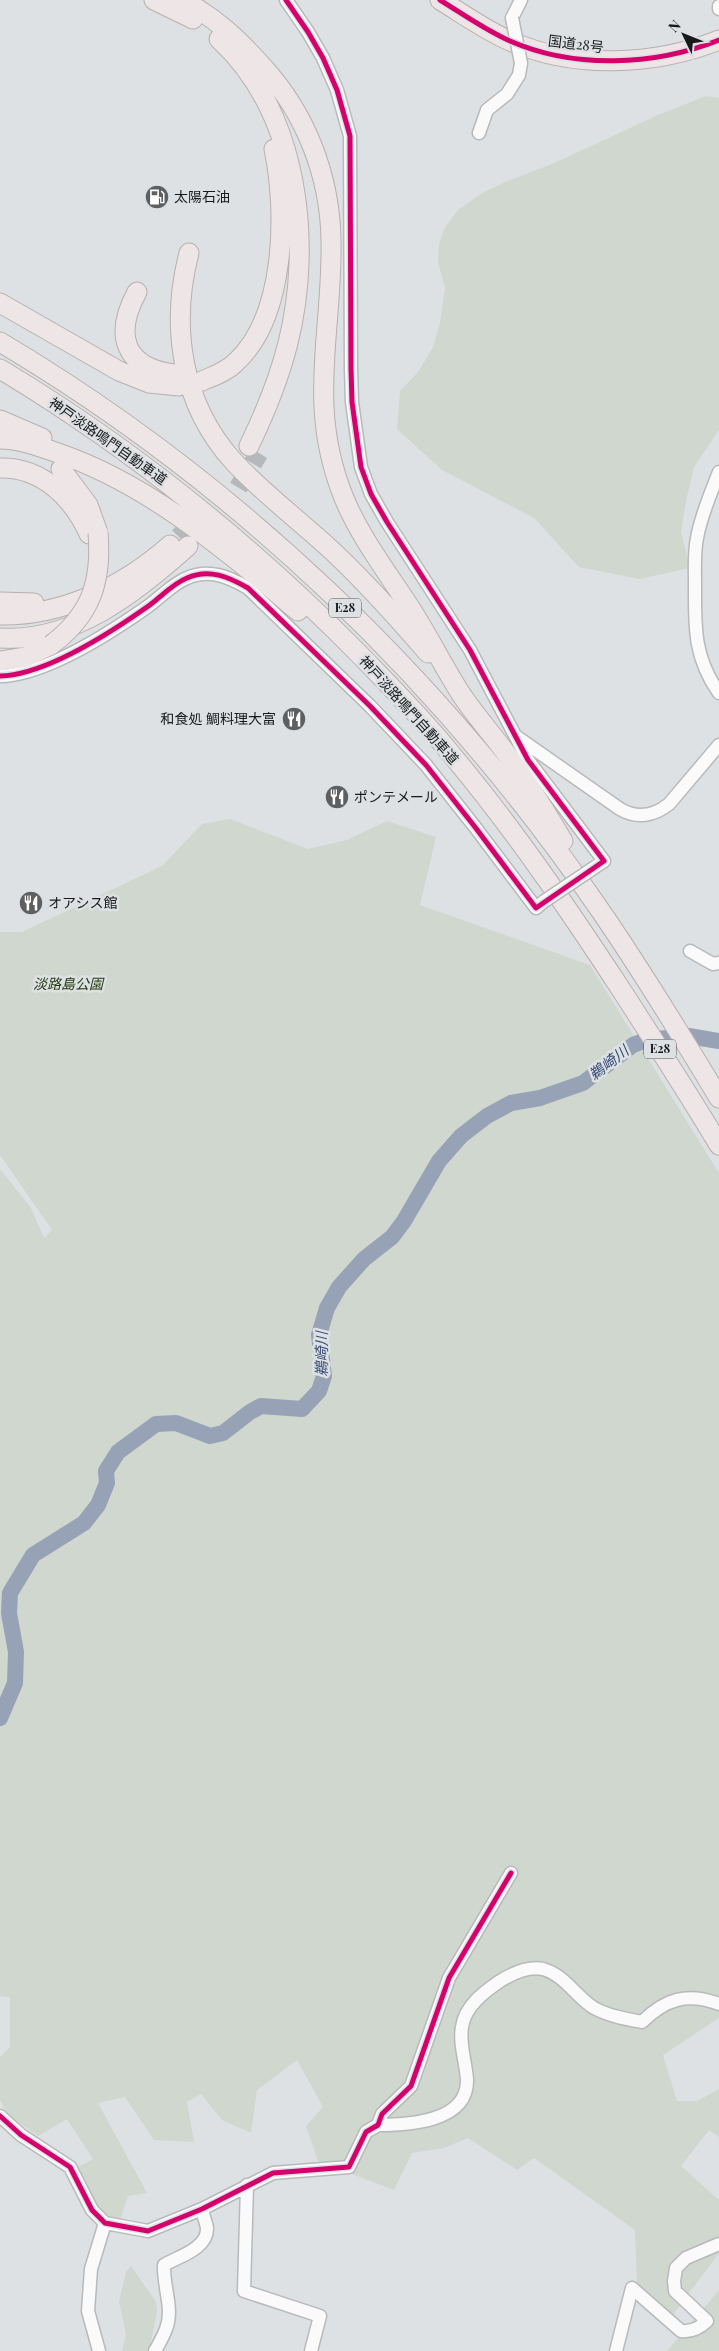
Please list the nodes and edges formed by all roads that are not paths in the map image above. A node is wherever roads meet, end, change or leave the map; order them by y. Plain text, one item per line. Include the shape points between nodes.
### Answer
1 (154, 0) edge
2 (182, 0) edge
3 (286, 0) edge
4 (440, 0) edge
5 (521, 0) edge
6 (719, 40) edge
7 (257, 72) junction
8 (479, 133) dead end
9 (189, 253) dead end
10 (137, 292) dead end
11 (0, 303) edge
12 (0, 342) edge
13 (0, 369) edge
14 (200, 376) dead end
15 (0, 420) edge
16 (0, 440) edge
17 (254, 449) tunnel mouth
18 (0, 468) edge
19 (61, 469) dead end
20 (103, 470) junction
21 (719, 472) edge
22 (94, 534) junction
23 (105, 589) junction
24 (0, 602) edge
25 (0, 616) edge
26 (0, 638) edge
27 (0, 661) edge
28 (0, 676) edge
29 (382, 679) junction
30 (719, 693) edge
31 (461, 694) junction
32 (514, 735) junction
33 (719, 745) edge
34 (601, 910) junction
35 (690, 951) dead end
36 (719, 963) edge
37 (719, 1098) edge
38 (719, 1145) edge
39 (511, 1873) dead end
40 (719, 2004) edge
41 (0, 2116) edge
42 (378, 2125) junction
43 (247, 2185) junction
44 (202, 2209) junction
45 (105, 2223) junction
46 (719, 2244) edge
47 (99, 2351) edge
48 (155, 2351) edge
49 (311, 2351) edge
50 (616, 2351) edge

1 - 7 highway via 189,16
2 - 7 highway via 223,26
3 - 32 street via 323,58 337,90 350,136 352,402 361,467 386,522 456,627
4 - 6 highway, 国道28号 via 511,41 587,60 645,59 700,48
5 - 8 street, bridge via 512,18 522,63 519,75 507,94 486,110
7 - 14 highway via 278,180 279,244 271,302 260,331 245,354 223,372
7 - 17 highway via 294,185 298,236 297,289 288,342
7 - 31 highway via 286,94 297,112 313,148 326,191 331,248 323,407 336,476 358,525
9 - 31 highway via 181,292 179,330 188,378 205,421 233,461 375,594
10 - 11 highway via 125,320 126,343 144,365 177,380 149,383 119,371
12 - 34 highway, 神戸淡路鳴門自動車道 / E28 via 97,403 192,473 254,522 310,574 369,630 484,757
13 - 29 highway, 神戸淡路鳴門自動車道 / E28 via 83,422 238,539
15 - 20 highway
16 - 20 highway via 17,440 39,446
18 - 22 highway via 22,470 46,481 67,499
19 - 22 highway via 88,505
20 - 29 highway via 142,492 219,547
21 - 30 street via 697,539 695,601 699,655
22 - 27 highway, bridge via 94,580 80,617 51,645 26,656
23 - 24 highway via 62,600
23 - 25 highway via 46,611
23 - 26 highway via 184,541 141,585 85,620 29,638
28 - 32 street, bridge via 45,666 86,645 188,577 220,574 231,577 248,588 392,728 475,826 536,908 604,861 543,783
29 - 38 highway, 神戸淡路鳴門自動車道 / E28 via 458,762 546,879 598,954
31 - 34 highway via 542,806
32 - 33 street via 606,800 629,814 640,816 660,811 669,804
34 - 37 highway, 神戸淡路鳴門自動車道 / E28
35 - 36 street via 713,964
39 - 42 street via 449,1978 411,2086 382,2114
40 - 42 street via 700,1998 684,1998 655,2009 642,2022 594,2008 557,1975 543,1969 527,1968 490,1988 468,2011 462,2025 461,2040 467,2082 465,2093 456,2106 446,2114 422,2121
41 - 45 street via 21,2135 70,2167 92,2210
42 - 43 street via 366,2132 349,2167 273,2173
43 - 44 street
43 - 49 street via 244,2291 320,2316
44 - 45 street via 148,2231
44 - 48 street via 207,2230 203,2239 193,2250 164,2265 169,2319
45 - 47 street via 91,2268 88,2311
46 - 50 street via 686,2258 676,2268 675,2291 707,2321 688,2332 681,2331 632,2288

